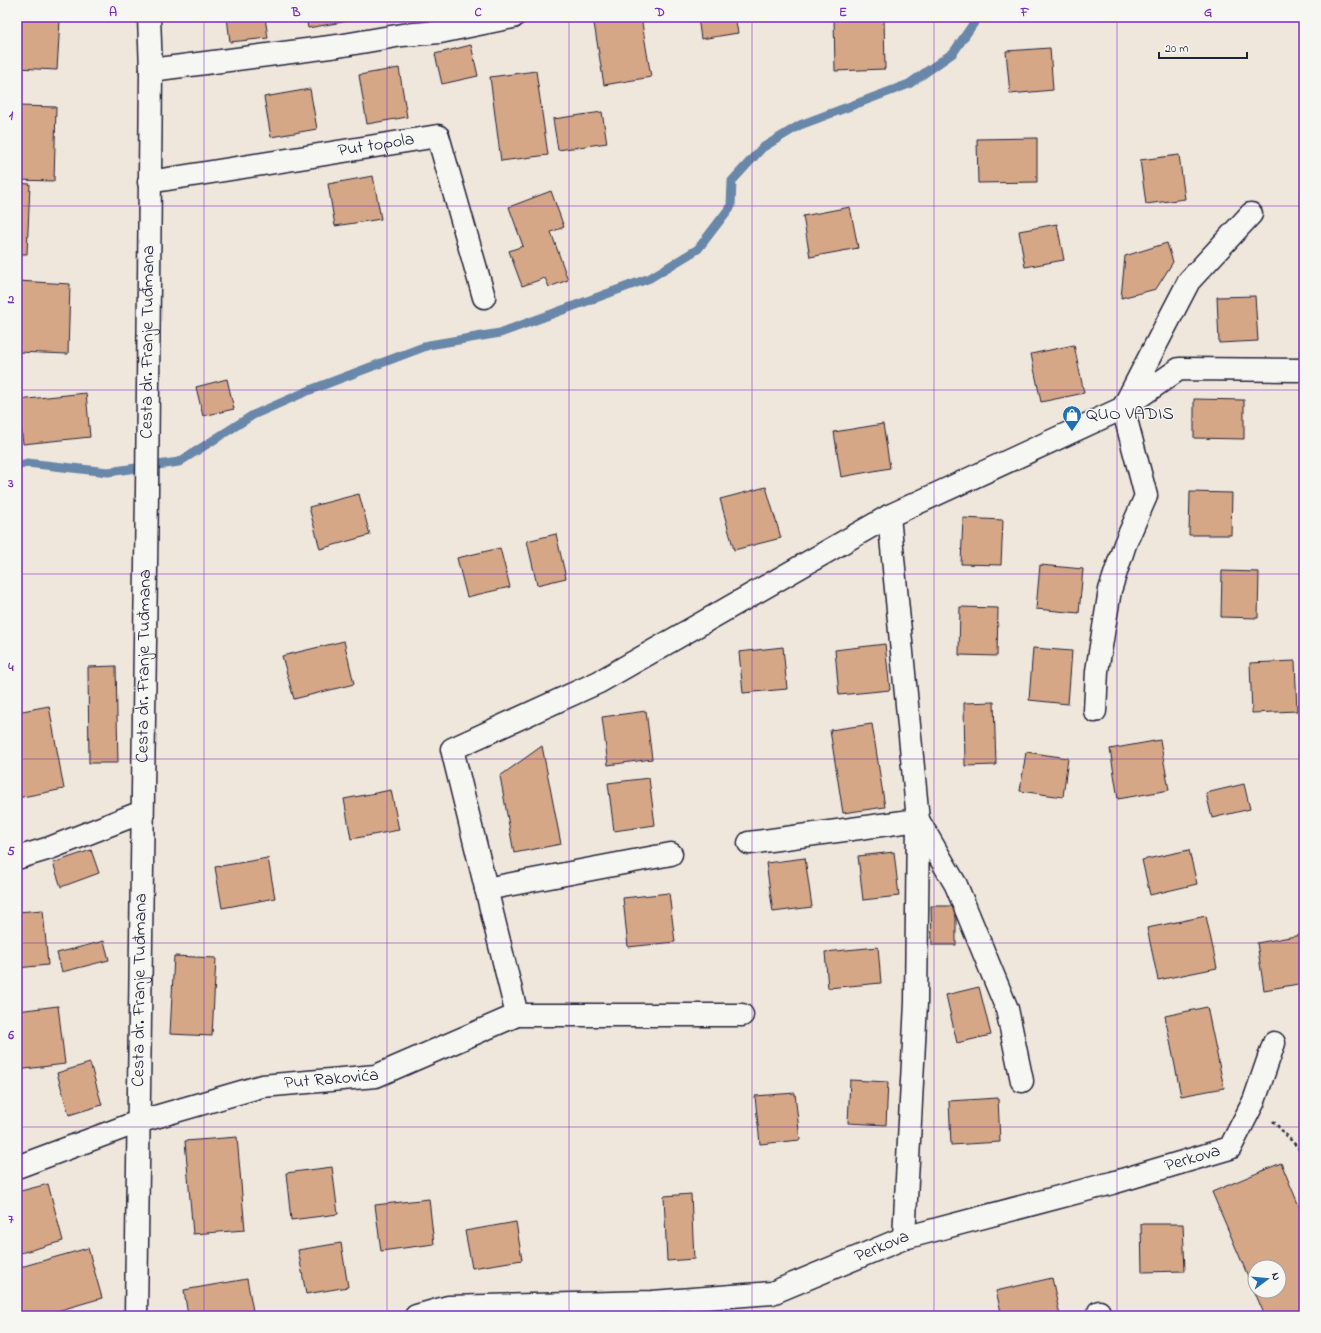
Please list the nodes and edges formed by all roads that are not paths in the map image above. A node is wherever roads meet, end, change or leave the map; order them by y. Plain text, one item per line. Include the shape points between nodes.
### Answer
1 (149, 17) edge
2 (513, 17) edge
3 (151, 70) junction
4 (150, 182) junction
5 (1251, 214) dead end
6 (484, 297) dead end
7 (1304, 370) edge
8 (1123, 408) junction
9 (889, 516) junction
10 (1095, 711) dead end
11 (142, 812) junction
12 (918, 820) junction
13 (749, 843) dead end
14 (671, 854) dead end
15 (17, 858) edge
16 (486, 889) junction
17 (517, 1015) junction
18 (742, 1015) dead end
19 (1274, 1043) dead end
20 (1022, 1081) dead end
21 (138, 1122) junction
22 (17, 1167) edge
23 (904, 1238) junction
24 (136, 1316) edge
25 (416, 1316) edge

1 - 3 street, Cesta dr. Franje Tuđmana
2 - 3 street via 440,32
3 - 4 street, Cesta dr. Franje Tuđmana
4 - 6 street, Put topola via 438,136
4 - 11 street, Cesta dr. Franje Tuđmana
5 - 8 street via 1189,281
7 - 8 street via 1180,369
8 - 9 street
8 - 10 street via 1146,496 1125,544 1110,590 1097,671
9 - 12 street
9 - 16 street via 599,682 452,749
11 - 15 street via 50,848
11 - 21 street, Cesta dr. Franje Tuđmana
12 - 13 street
12 - 20 street via 956,886 1007,1009
12 - 23 street via 916,1003
14 - 16 street
16 - 17 street
17 - 18 street
17 - 21 street, Put Rakovića via 376,1076 262,1086
19 - 23 street, Perkova via 1254,1101 1230,1148 1112,1183
21 - 22 street, Put Rakovića
21 - 24 street, Cesta dr. Franje Tuđmana
23 - 25 street, Perkova via 772,1293 652,1302 448,1307

